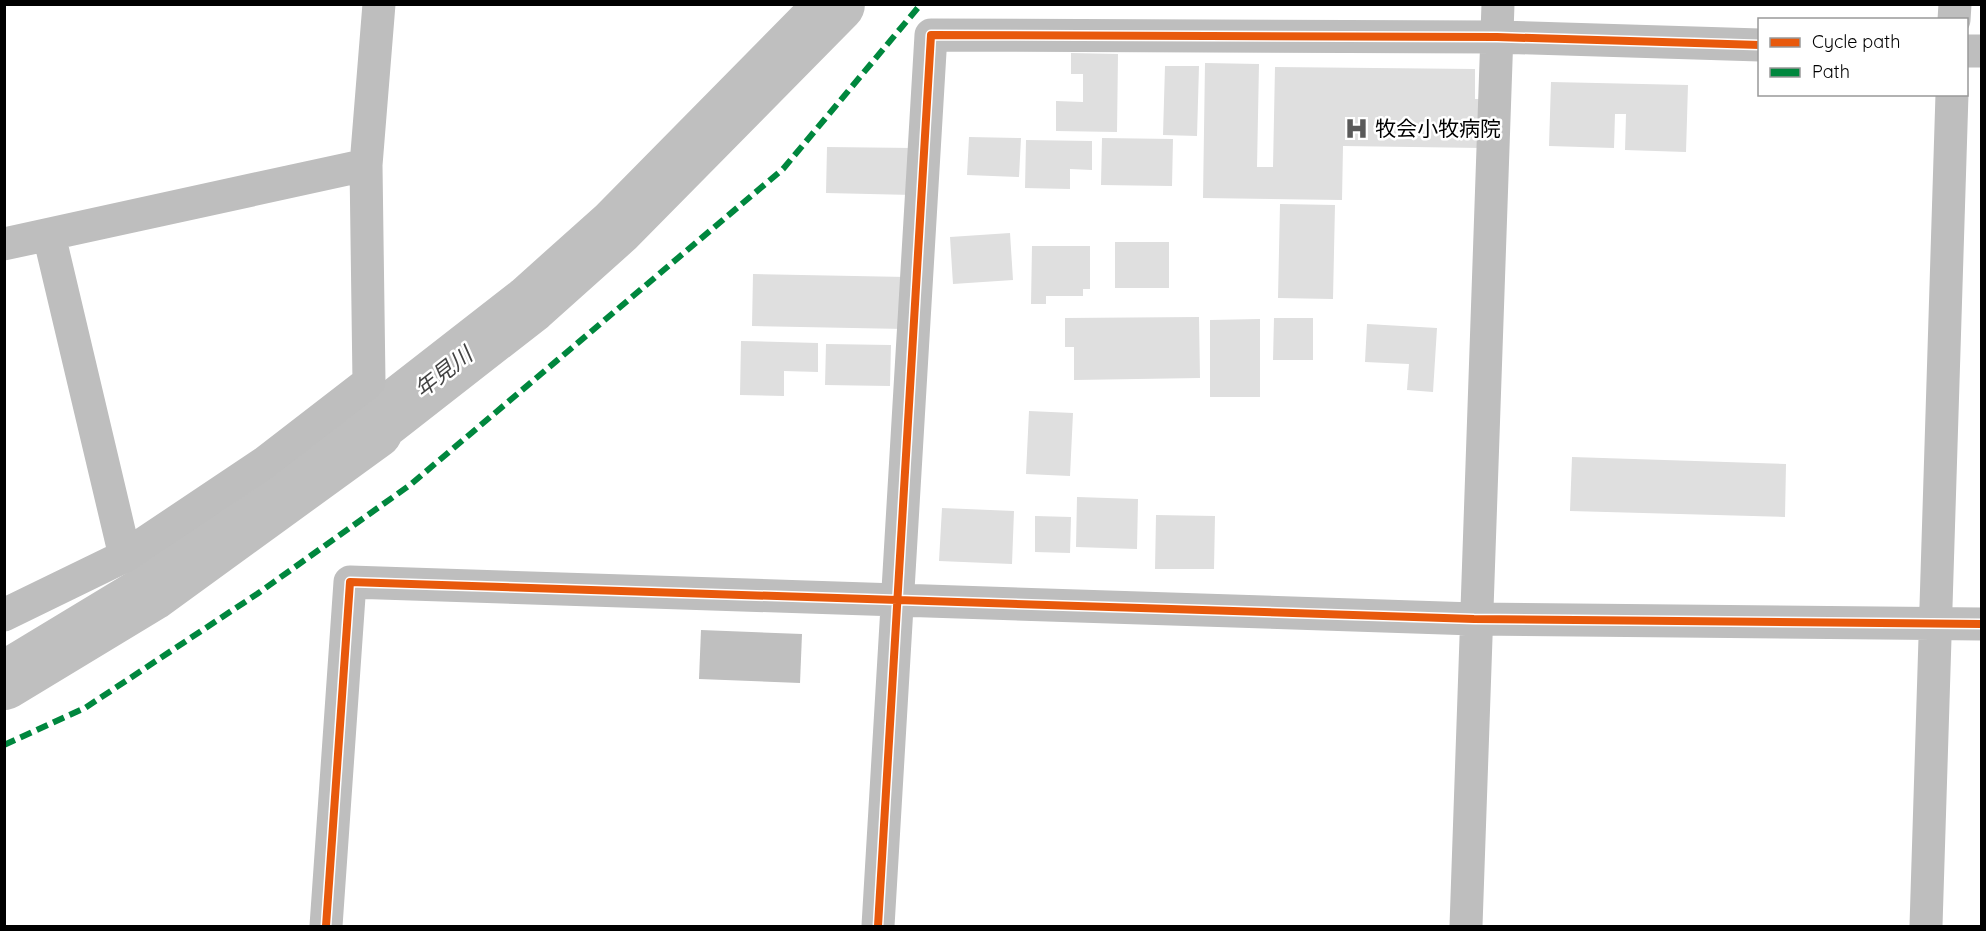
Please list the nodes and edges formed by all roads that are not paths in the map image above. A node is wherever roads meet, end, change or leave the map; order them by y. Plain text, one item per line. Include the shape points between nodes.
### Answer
1 (379, 4) edge
2 (1498, 4) edge
3 (1497, 37) junction
4 (1758, 45) edge
5 (1952, 96) edge
6 (366, 165) junction
7 (49, 235) junction
8 (4, 244) edge
9 (125, 556) junction
10 (896, 601) junction
11 (4, 615) edge
12 (1474, 619) junction
13 (1937, 623) junction
14 (1982, 624) edge
15 (326, 927) edge
16 (878, 927) edge
17 (1466, 927) edge
18 (1926, 927) edge

1 - 6 street
2 - 3 street
3 - 4 street
3 - 10 street via 931,35
3 - 12 street
5 - 13 street
6 - 7 street
6 - 9 street via 369,382 264,463
7 - 8 street
7 - 9 street
9 - 11 street
10 - 12 street
10 - 15 street via 350,582
10 - 16 street
12 - 13 street
12 - 17 street
13 - 14 street
13 - 18 street

